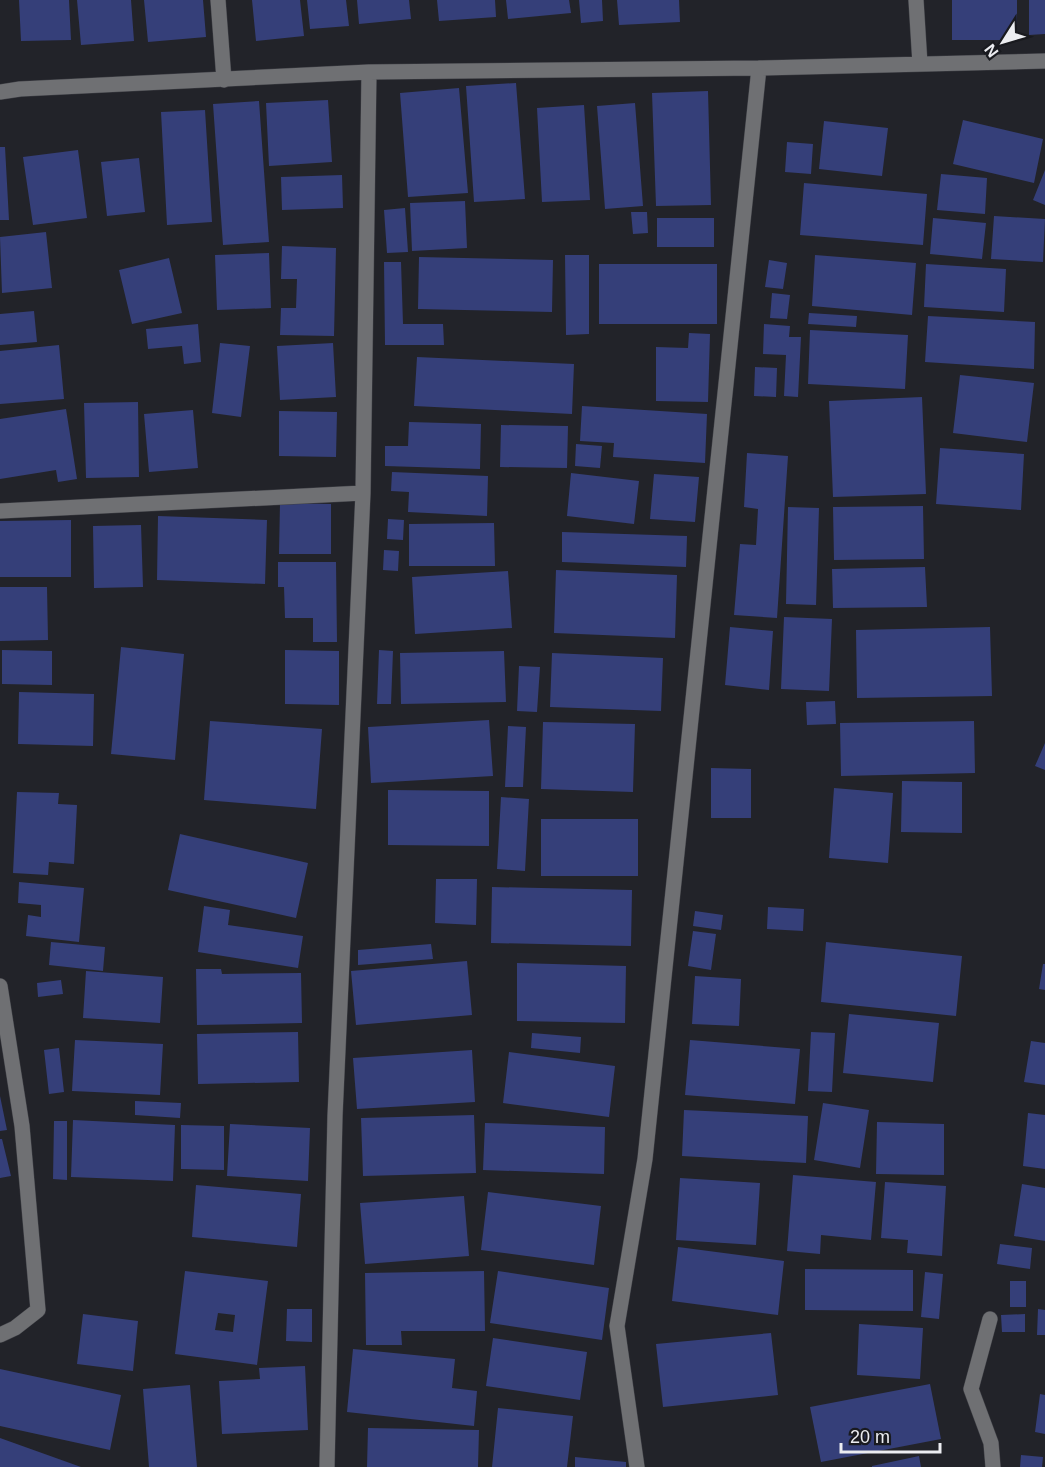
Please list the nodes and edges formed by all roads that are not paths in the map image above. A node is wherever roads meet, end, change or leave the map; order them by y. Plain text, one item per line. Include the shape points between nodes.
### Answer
1 (218, 0) edge
2 (916, 0) edge
3 (1045, 61) edge
4 (920, 64) junction
5 (759, 68) junction
6 (369, 72) junction
7 (224, 80) junction
8 (0, 92) edge
9 (363, 493) junction
10 (0, 511) edge
11 (0, 986) edge
12 (990, 1319) dead end
13 (0, 1335) edge
14 (327, 1467) edge
15 (637, 1467) edge
16 (993, 1467) edge

1 - 7 street
2 - 4 street
3 - 4 street
4 - 5 street
5 - 6 street
5 - 15 street via 646,1147 617,1326
6 - 7 street
6 - 9 street
7 - 8 street
9 - 10 street
9 - 14 street via 335,1116
11 - 13 street via 22,1126 38,1310
12 - 16 street via 971,1389 991,1443

